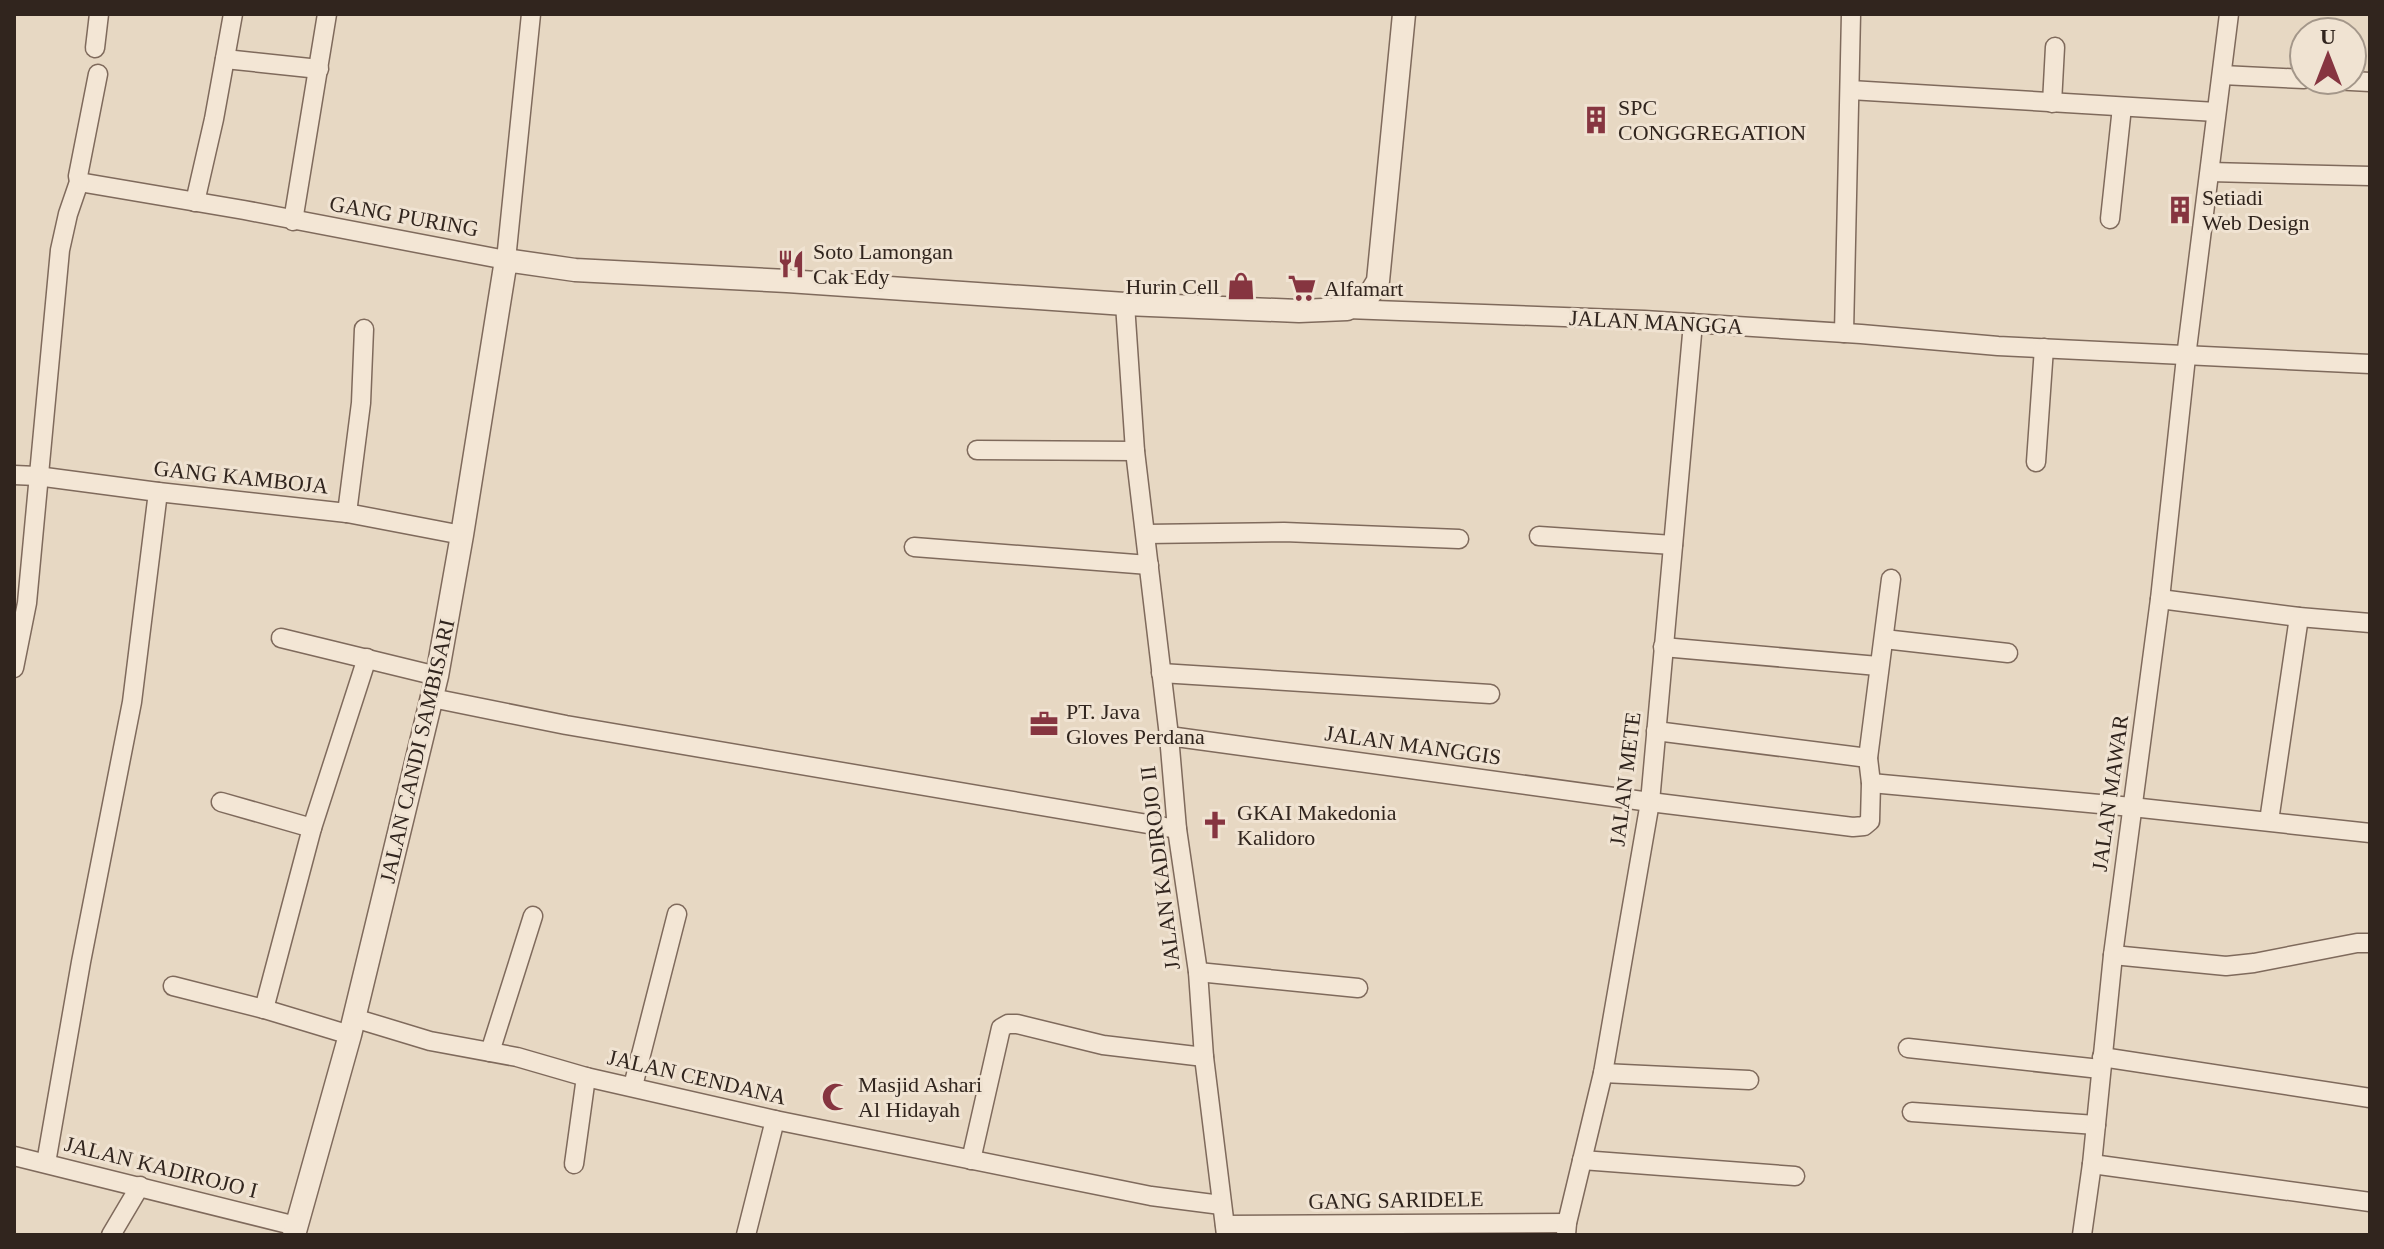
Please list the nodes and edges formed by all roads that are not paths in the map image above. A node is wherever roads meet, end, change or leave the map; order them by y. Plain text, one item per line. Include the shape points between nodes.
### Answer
1 (99, 14) edge
2 (233, 14) edge
3 (327, 14) edge
4 (531, 14) edge
5 (1404, 14) edge
6 (1851, 14) edge
7 (2229, 14) edge
8 (2055, 47) dead end
9 (95, 48) dead end
10 (225, 59) junction
11 (319, 69) junction
12 (98, 74) dead end
13 (2222, 75) junction
14 (2288, 78) edge
15 (1850, 90) junction
16 (2052, 103) junction
17 (2122, 107) junction
18 (2216, 112) junction
19 (2210, 172) junction
20 (2370, 176) edge
21 (79, 182) junction
22 (195, 202) junction
23 (2110, 219) dead end
24 (293, 221) junction
25 (506, 260) junction
26 (1125, 304) junction
27 (1347, 309) junction
28 (1693, 323) junction
29 (364, 329) dead end
30 (1844, 333) junction
31 (2044, 348) junction
32 (2186, 357) junction
33 (2370, 364) edge
34 (977, 450) dead end
35 (1135, 451) junction
36 (2036, 462) dead end
37 (14, 475) edge
38 (37, 476) junction
39 (158, 492) junction
40 (347, 513) junction
41 (1146, 534) junction
42 (462, 535) junction
43 (1539, 536) dead end
44 (1459, 539) dead end
45 (1673, 545) junction
46 (914, 547) dead end
47 (1149, 565) junction
48 (1891, 579) dead end
49 (2160, 599) junction
50 (2299, 617) junction
51 (2370, 623) edge
52 (281, 638) dead end
53 (1884, 639) junction
54 (1663, 647) junction
55 (2008, 653) dead end
56 (367, 658) junction
57 (1878, 666) junction
58 (14, 668) edge
59 (1161, 673) junction
60 (435, 687) junction
61 (1490, 694) dead end
62 (1656, 731) junction
63 (1169, 736) junction
64 (1868, 758) junction
65 (1871, 783) junction
66 (221, 802) dead end
67 (1650, 802) junction
68 (2132, 807) junction
69 (2269, 821) junction
70 (312, 828) junction
71 (1177, 829) junction
72 (2370, 833) edge
73 (677, 914) dead end
74 (533, 916) dead end
75 (2370, 943) edge
76 (2113, 955) junction
77 (1198, 972) junction
78 (173, 986) dead end
79 (1358, 988) dead end
80 (264, 1009) junction
81 (352, 1026) junction
82 (1908, 1048) dead end
83 (490, 1052) junction
84 (1204, 1057) junction
85 (2101, 1063) junction
86 (1603, 1073) junction
87 (586, 1077) junction
88 (1749, 1080) dead end
89 (633, 1086) junction
90 (2370, 1098) edge
91 (1912, 1112) dead end
92 (775, 1120) junction
93 (2096, 1125) junction
94 (14, 1156) edge
95 (971, 1160) junction
96 (1582, 1160) junction
97 (46, 1163) junction
98 (574, 1164) dead end
99 (2092, 1164) junction
100 (1795, 1176) dead end
101 (140, 1186) junction
102 (2370, 1202) edge
103 (1221, 1205) junction
104 (1567, 1229) edge
105 (295, 1230) edge
106 (1225, 1230) edge
107 (111, 1235) edge
108 (746, 1235) edge
109 (2082, 1235) edge

1 - 9 street
2 - 10 street
3 - 11 street
4 - 25 street
5 - 27 street via 1378,281 1370,294
6 - 15 street
7 - 13 street, JALAN MAWAR
8 - 16 street
10 - 11 street
10 - 22 street
11 - 24 street
12 - 21 street
13 - 14 street
13 - 18 street, JALAN MAWAR
15 - 16 street
15 - 30 street
16 - 17 street
17 - 18 street
17 - 23 street
18 - 19 street, JALAN MAWAR
19 - 20 street
19 - 32 street, JALAN MAWAR
21 - 22 street, GANG PURING
21 - 38 street via 60,250
22 - 24 street, GANG PURING
24 - 25 street, GANG PURING
25 - 26 street, JALAN MANGGA via 575,270
25 - 42 street, JALAN CANDI SAMBISARI
26 - 27 street, JALAN MANGGA
26 - 35 street, JALAN KADIROJO II
27 - 28 street, JALAN MANGGA
28 - 30 street, JALAN MANGGA
28 - 45 street, JALAN METE
29 - 40 street
30 - 31 street, JALAN MANGGA
31 - 32 street, JALAN MANGGA
31 - 36 street
32 - 33 street, JALAN MANGGA
32 - 49 street, JALAN MAWAR
34 - 35 street
35 - 41 street, JALAN KADIROJO II
37 - 38 street, GANG KAMBOJA
38 - 39 street, GANG KAMBOJA
38 - 58 street via 27,603
39 - 40 street, GANG KAMBOJA
39 - 97 street via 132,702
40 - 42 street, GANG KAMBOJA
41 - 44 street via 1284,532
41 - 47 street, JALAN KADIROJO II
42 - 60 street, JALAN CANDI SAMBISARI
43 - 45 street
45 - 54 street, JALAN METE
46 - 47 street
47 - 59 street, JALAN KADIROJO II
48 - 53 street
49 - 50 street
49 - 68 street, JALAN MAWAR
50 - 51 street
50 - 69 street
52 - 56 street
53 - 55 street
53 - 57 street
54 - 57 street
54 - 62 street, JALAN METE
56 - 60 street
56 - 70 street
57 - 64 street
59 - 61 street
59 - 63 street, JALAN KADIROJO II
60 - 71 street via 566,725
60 - 81 street, JALAN CANDI SAMBISARI
62 - 64 street
62 - 67 street, JALAN METE
63 - 67 street, JALAN MANGGIS
63 - 71 street, JALAN KADIROJO II
64 - 65 street
65 - 67 street, JALAN MANGGIS via 1870,821 1853,827
65 - 68 street
66 - 70 street
67 - 86 street, JALAN METE
68 - 69 street
68 - 76 street, JALAN MAWAR
69 - 72 street
70 - 80 street
71 - 77 street, JALAN KADIROJO II
73 - 89 street
74 - 83 street
75 - 76 street via 2226,966
76 - 85 street, JALAN MAWAR
77 - 79 street
77 - 84 street, JALAN KADIROJO II
78 - 80 street, JALAN CENDANA
80 - 81 street, JALAN CENDANA
81 - 83 street, JALAN CENDANA
81 - 105 street, JALAN CANDI SAMBISARI
82 - 85 street
83 - 87 street, JALAN CENDANA
84 - 95 street via 1103,1045 1008,1024 1001,1028
84 - 103 street, JALAN KADIROJO II
85 - 90 street
85 - 93 street, JALAN MAWAR
86 - 88 street
86 - 96 street, JALAN METE
87 - 89 street, JALAN CENDANA
87 - 98 street
89 - 92 street, JALAN CENDANA
91 - 93 street
92 - 95 street, JALAN CENDANA
92 - 108 street
93 - 99 street, JALAN MAWAR
94 - 97 street, JALAN KADIROJO I
95 - 103 street, JALAN CENDANA
96 - 100 street
96 - 104 street, JALAN METE
97 - 101 street, JALAN KADIROJO I
99 - 102 street
99 - 109 street, JALAN MAWAR
101 - 105 street, JALAN KADIROJO I
101 - 107 street
103 - 106 street, JALAN KADIROJO II
104 - 106 street, GANG SARIDELE

